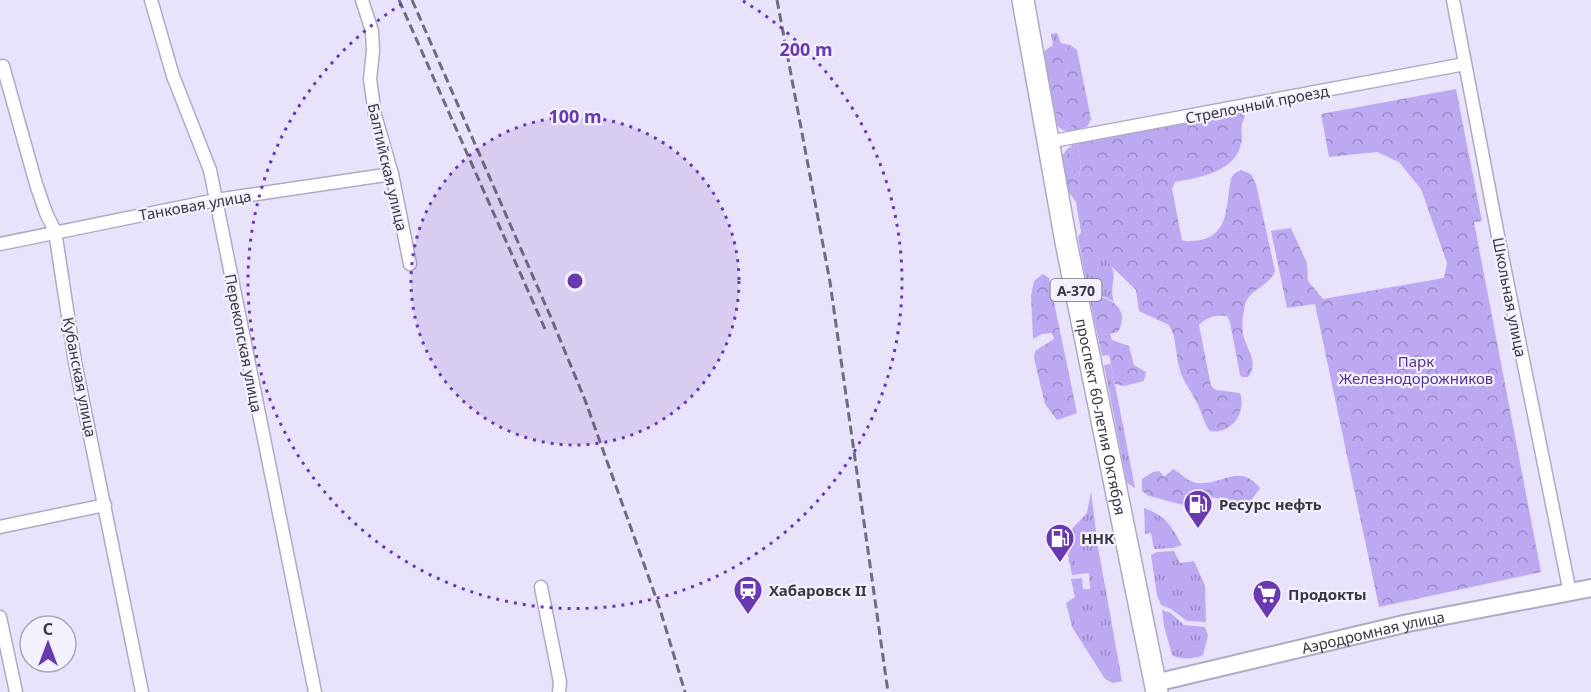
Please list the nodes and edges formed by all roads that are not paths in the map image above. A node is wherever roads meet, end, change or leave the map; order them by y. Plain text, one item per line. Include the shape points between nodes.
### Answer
1 (151, 0) edge
2 (362, 0) edge
3 (1023, 0) edge
4 (1453, 0) edge
5 (1466, 64) junction
6 (3, 66) dead end
7 (1048, 142) junction
8 (392, 174) junction
9 (216, 200) junction
10 (55, 231) junction
11 (0, 244) edge
12 (410, 264) dead end
13 (105, 506) junction
14 (0, 527) edge
15 (541, 587) dead end
16 (1591, 588) edge
17 (1570, 593) junction
18 (0, 617) edge
19 (1156, 687) edge
20 (16, 692) edge
21 (142, 692) edge
22 (315, 692) edge
23 (559, 692) edge

1 - 9 street, Перекопская улица via 173,76 210,170
2 - 8 street, Балтийская улица via 372,31 371,93
3 - 7 highway, проспект 60-летия Октября / А-370
4 - 5 street, Школьная улица
5 - 7 street, Стрелочный проезд
5 - 17 street, Школьная улица
6 - 10 street, Кубанская улица via 36,184
7 - 19 highway, проспект 60-летия Октября / А-370
8 - 9 street, Танковая улица
8 - 12 street, Балтийская улица
9 - 10 street, Танковая улица
9 - 22 street, Перекопская улица
10 - 11 street, Танковая улица
10 - 13 street, Кубанская улица via 75,362
13 - 14 street
13 - 21 street, Кубанская улица
15 - 23 street
16 - 17 street, Аэродромная улица
17 - 19 street, Аэродромная улица via 1408,623
18 - 20 street

